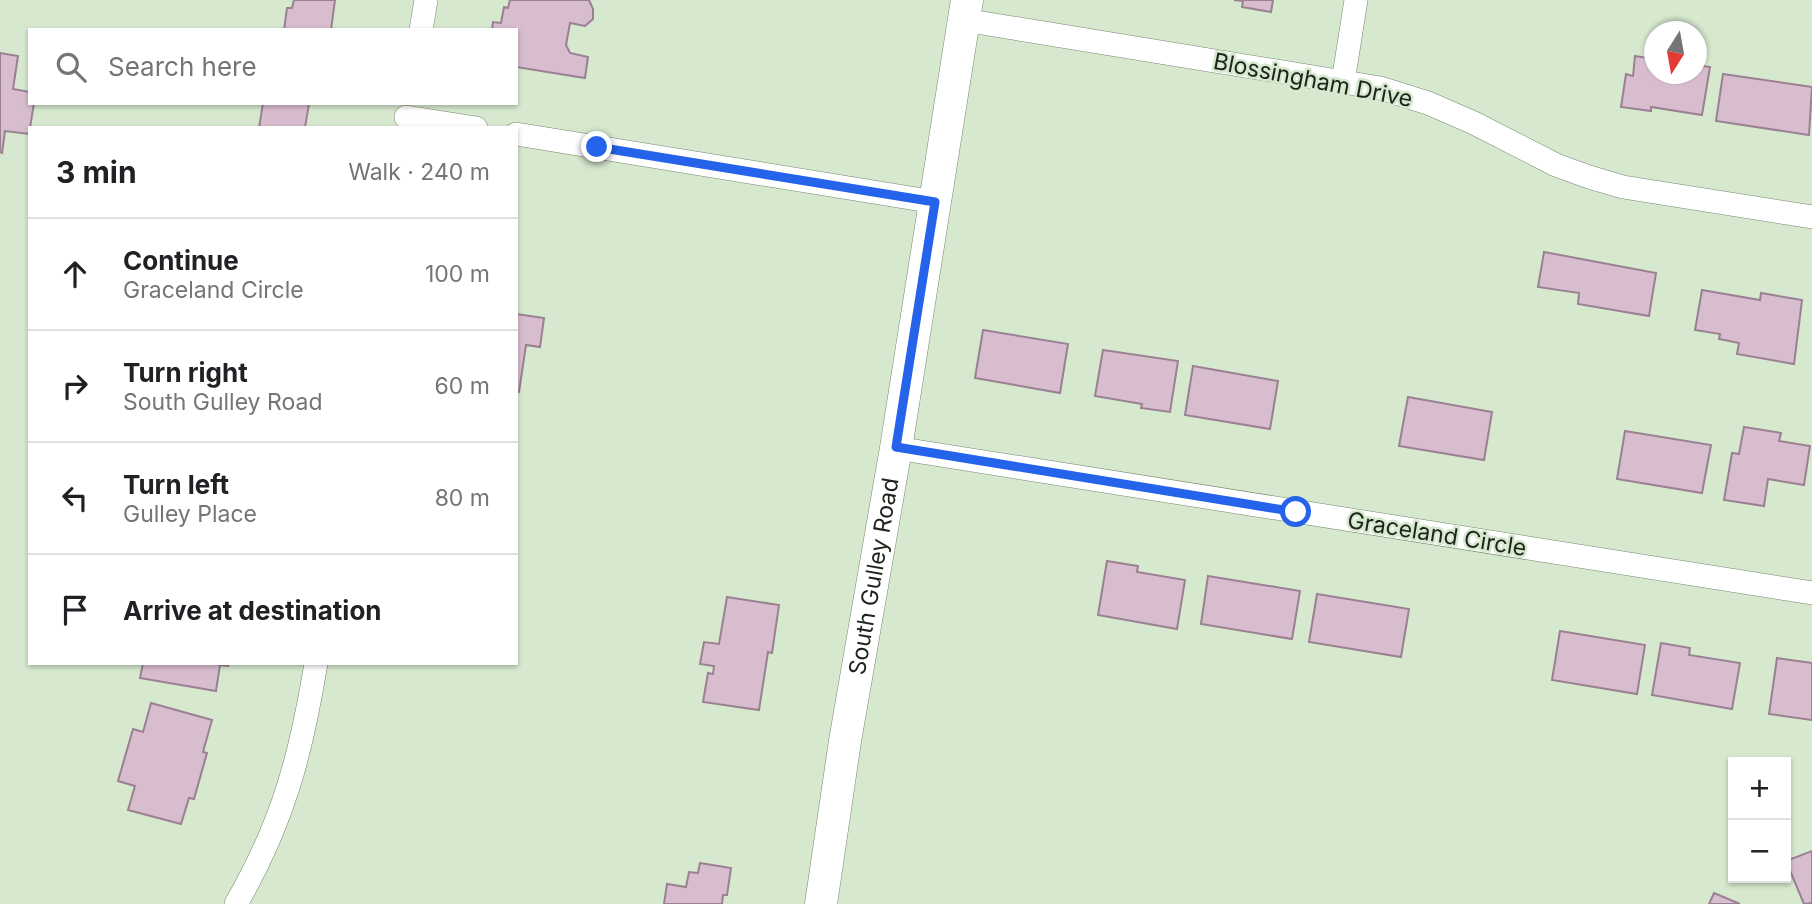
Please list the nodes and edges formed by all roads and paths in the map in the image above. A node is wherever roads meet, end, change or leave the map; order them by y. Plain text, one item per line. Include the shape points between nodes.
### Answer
1 (426, 0) edge
2 (1356, 0) edge
3 (965, 10) edge
4 (421, 28) edge
5 (1343, 82) junction
6 (407, 116) edge
7 (464, 126) edge
8 (518, 134) edge
9 (935, 202) junction
10 (1812, 217) edge
11 (896, 447) junction
12 (1812, 593) edge
13 (316, 665) edge
14 (236, 904) edge
15 (821, 904) edge

1 - 4 street
2 - 5 street
3 - 5 street, Blossingham Drive
3 - 9 street, South Gulley Road
5 - 10 street, Blossingham Drive via 1428,103 1556,165 1623,187
6 - 7 street
8 - 9 street
9 - 11 street, South Gulley Road
11 - 12 street, Graceland Circle
11 - 15 street, South Gulley Road
13 - 14 street via 299,755 283,807 257,869

